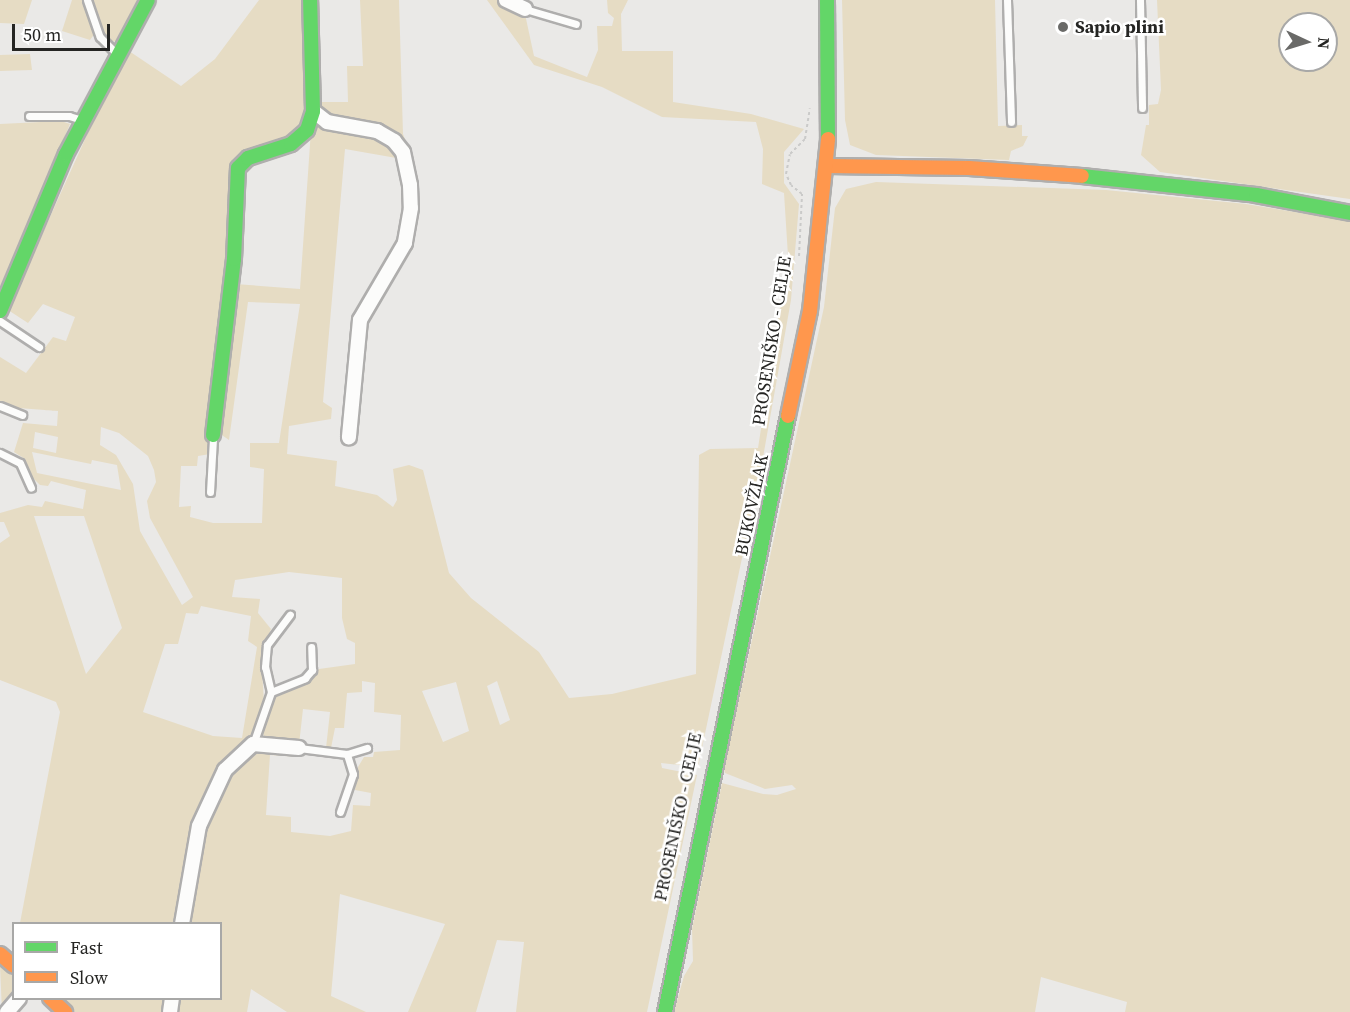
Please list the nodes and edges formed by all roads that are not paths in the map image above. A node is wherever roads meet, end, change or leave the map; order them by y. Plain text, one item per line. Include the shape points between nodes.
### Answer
1 (87, 0) edge
2 (148, 0) edge
3 (310, 0) edge
4 (506, 0) edge
5 (826, 0) edge
6 (1007, 0) edge
7 (1140, 0) edge
8 (525, 9) joint
9 (576, 24) dead end
10 (117, 54) junction
11 (1142, 108) dead end
12 (313, 111) junction
13 (29, 116) dead end
14 (85, 121) junction
15 (1011, 122) dead end
16 (828, 166) junction
17 (1350, 213) edge
18 (0, 311) edge
19 (0, 321) edge
20 (39, 347) dead end
21 (0, 406) edge
22 (22, 415) dead end
23 (213, 435) joint
24 (349, 437) dead end
25 (0, 453) edge
26 (31, 488) dead end
27 (210, 492) dead end
28 (290, 615) dead end
29 (311, 647) dead end
30 (271, 692) junction
31 (253, 744) junction
32 (299, 748) joint
33 (367, 748) dead end
34 (347, 754) junction
35 (340, 812) dead end
36 (182, 922) edge
37 (0, 954) edge
38 (12, 964) edge
39 (18, 1000) edge
40 (51, 1000) edge
41 (7, 1012) edge
42 (65, 1012) edge
43 (665, 1012) edge

1 - 10 lane via 100,37
2 - 10 main road
3 - 12 main road
4 - 8 street
5 - 16 main road, BUKOVŽLAK
6 - 15 lane
7 - 11 lane
8 - 9 lane
10 - 14 main road
12 - 23 main road via 299,139 248,158 238,168 234,259
12 - 24 street via 327,122 377,131 394,141 403,152 410,185 405,243 360,320
13 - 14 lane via 69,116
14 - 18 main road via 66,154
16 - 17 main road via 969,168 1102,177 1256,195
16 - 43 main road, BUKOVŽLAK via 818,264 796,385
19 - 20 lane
21 - 22 lane
23 - 27 lane
25 - 26 lane via 20,463
28 - 30 lane via 267,645 265,667
29 - 30 lane via 312,670 306,678
30 - 31 lane
31 - 32 street
31 - 36 street via 225,770 199,826
32 - 34 lane
33 - 34 lane
34 - 35 lane via 353,774 342,795
37 - 38 main road
39 - 41 street
40 - 42 main road

